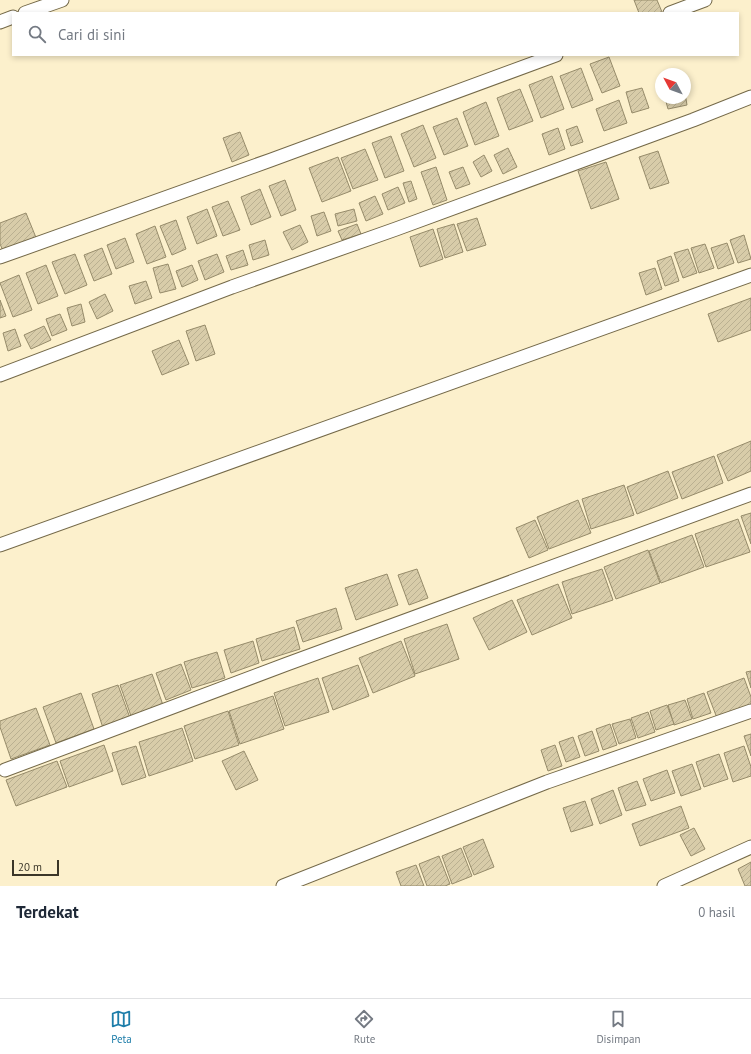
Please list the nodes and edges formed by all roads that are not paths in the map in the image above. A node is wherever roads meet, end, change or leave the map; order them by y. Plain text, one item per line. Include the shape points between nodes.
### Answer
1 (62, 0) edge
2 (705, 0) edge
3 (28, 12) edge
4 (673, 12) edge
5 (12, 17) edge
6 (0, 22) edge
7 (553, 56) edge
8 (751, 97) edge
9 (0, 257) edge
10 (751, 275) edge
11 (0, 375) edge
12 (751, 494) edge
13 (0, 545) edge
14 (751, 711) edge
15 (5, 770) dead end
16 (751, 847) edge
17 (283, 886) edge
18 (664, 886) edge

1 - 3 street
2 - 4 street
5 - 6 street
7 - 9 street
8 - 11 street
10 - 13 street
12 - 15 street
14 - 17 street via 548,782
16 - 18 street

